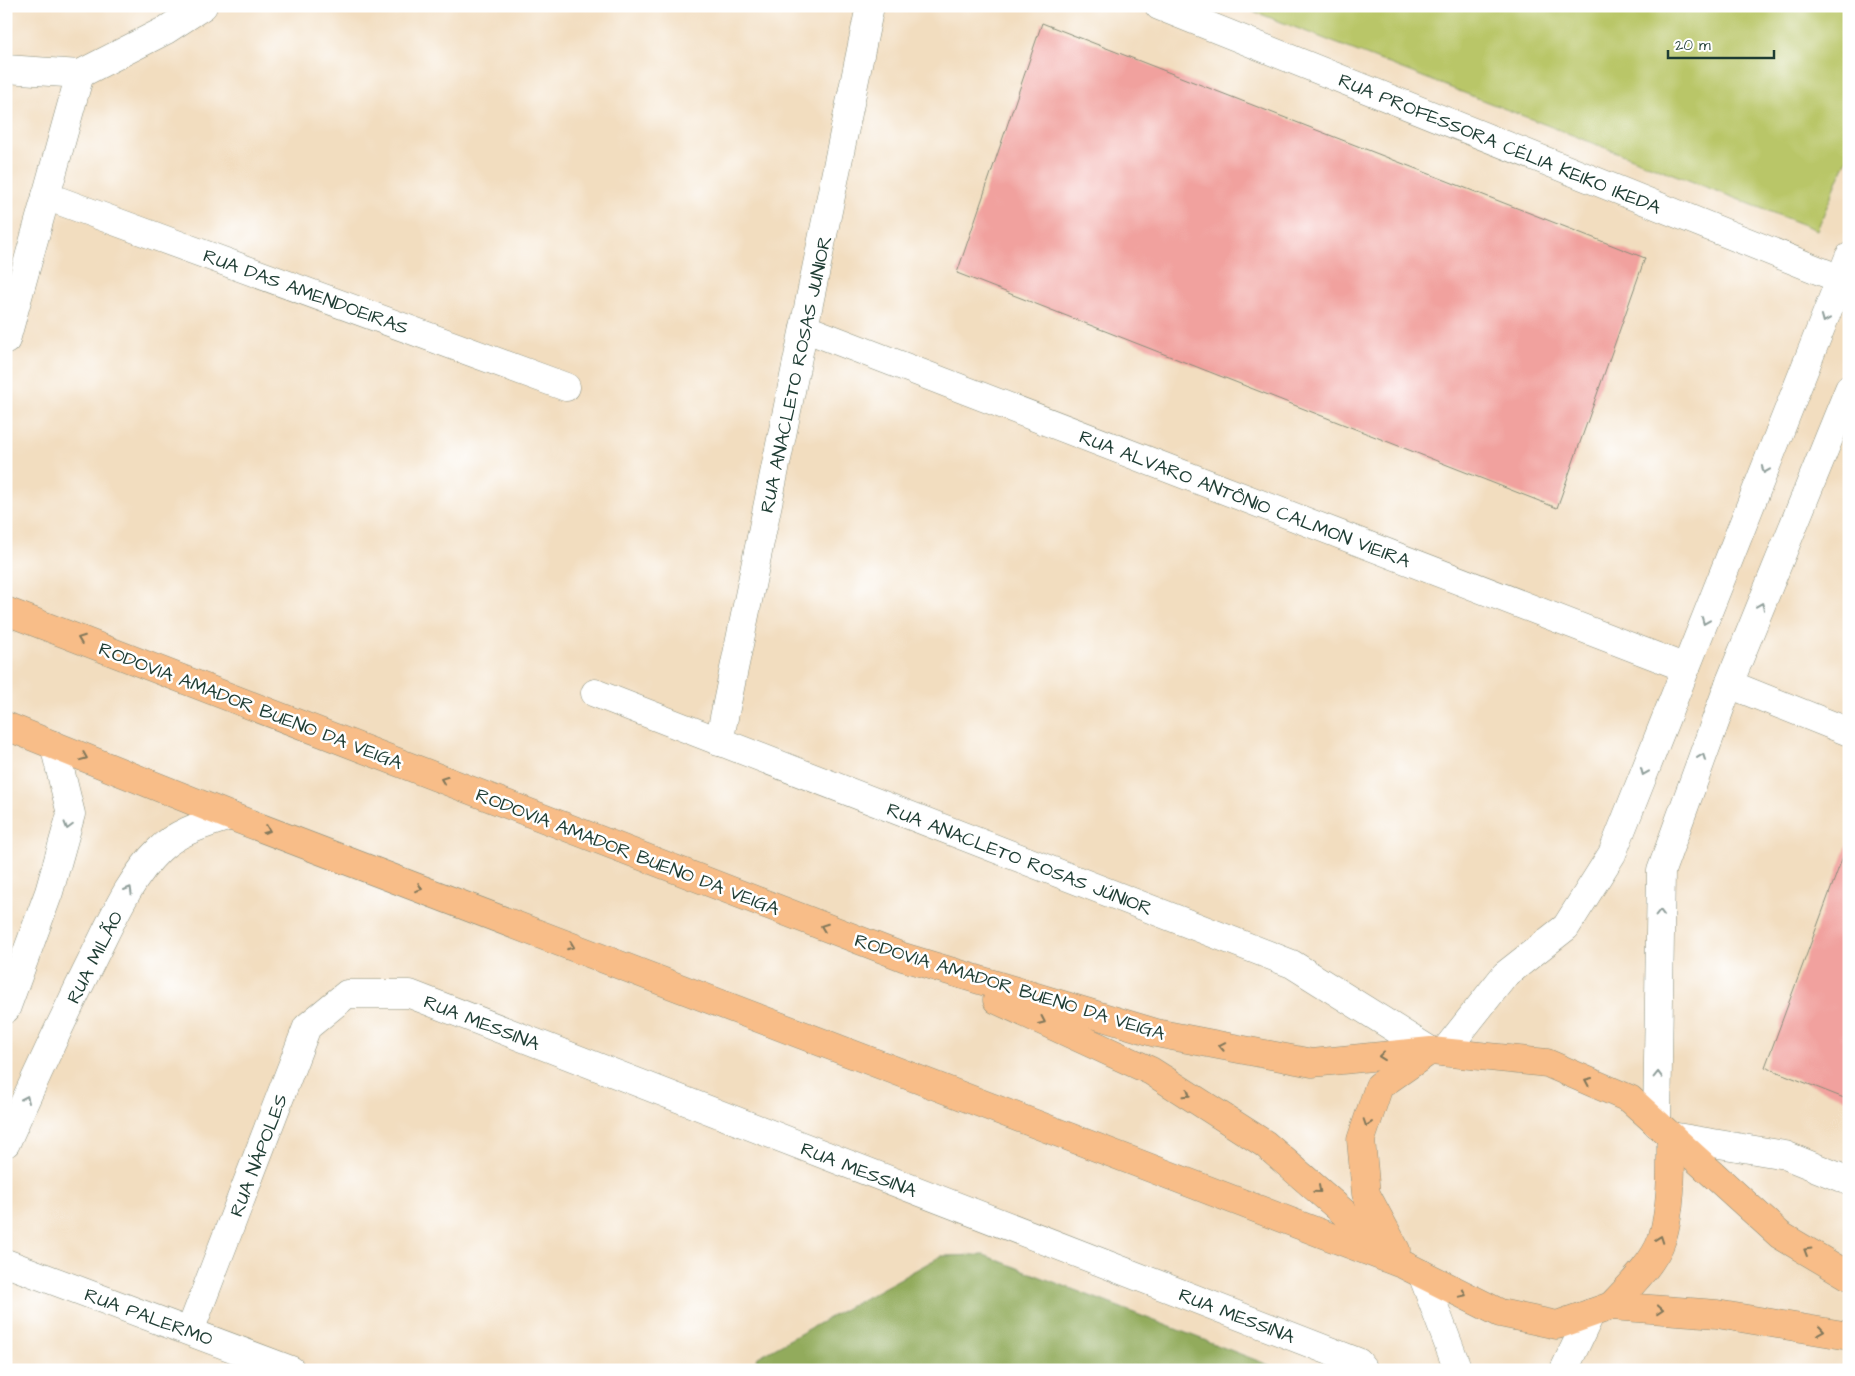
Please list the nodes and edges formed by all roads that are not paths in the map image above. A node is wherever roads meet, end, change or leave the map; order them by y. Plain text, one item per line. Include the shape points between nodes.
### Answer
1 (202, 6) edge
2 (870, 6) edge
3 (1159, 6) edge
4 (6, 69) edge
5 (80, 74) junction
6 (46, 196) junction
7 (1844, 268) edge
8 (804, 328) junction
9 (6, 340) edge
10 (566, 387) dead end
11 (1849, 389) edge
12 (6, 611) edge
13 (1686, 668) junction
14 (1729, 684) junction
15 (595, 693) dead end
16 (6, 726) edge
17 (1849, 732) edge
18 (719, 742) junction
19 (54, 744) junction
20 (230, 816) junction
21 (902, 957) junction
22 (347, 994) joint
23 (6, 1009) edge
24 (1438, 1051) junction
25 (1664, 1130) junction
26 (6, 1143) edge
27 (1849, 1181) edge
28 (6, 1263) edge
29 (1413, 1269) junction
30 (1849, 1276) edge
31 (1601, 1310) junction
32 (190, 1331) junction
33 (1849, 1336) edge
34 (291, 1370) edge
35 (1364, 1370) edge
36 (1458, 1370) edge
37 (1564, 1370) edge

1 - 5 street via 166,30
2 - 8 street, RUA ANACLETO ROSAS JUNIOR
3 - 7 street, RUA PROFESSORA CÉLIA KEIKO IKEDA
4 - 5 street
5 - 6 street
6 - 9 street
6 - 10 street, RUA DAS AMENDOEIRAS
7 -> 13 street
8 - 13 street, RUA ALVARO ANTÔNIO CALMON VIEIRA
8 - 18 street, RUA ANACLETO ROSAS JUNIOR
14 -> 11 street
21 -> 12 main road, RODOVIA AMADOR BUENO DA VEIGA
13 -> 24 street via 1612,854 1566,926 1505,975
14 - 17 street
25 -> 14 street via 1661,871
15 - 18 street, RUA ANACLETO ROSAS JÚNIOR
16 - 19 main road
18 - 24 street, RUA ANACLETO ROSAS JÚNIOR via 1292,964
19 -> 20 main road
19 -> 23 street via 71,814 49,892
26 -> 20 street, RUA MILÃO via 62,1018 140,870 160,849 189,830
20 -> 29 main road
24 -> 21 main road, RODOVIA AMADOR BUENO DA VEIGA via 1312,1063 1156,1034
21 -> 29 main road via 1151,1071 1265,1144
22 - 32 street, RUA NÁPOLES via 307,1027
22 - 35 street, RUA MESSINA via 410,994 1358,1362
25 -> 24 main road, RODOVIA AMADOR BUENO DA VEIGA via 1630,1099 1547,1063
24 -> 29 main road via 1379,1086 1361,1140 1366,1194
25 - 27 street via 1784,1155
30 -> 25 main road, RODOVIA AMADOR BUENO DA VEIGA via 1780,1235
31 -> 25 main road via 1640,1275 1662,1240 1671,1185
28 - 32 street, RUA PALERMO
29 -> 31 main road via 1500,1313 1557,1325
29 - 36 street
31 -> 33 main road via 1716,1314
31 - 37 street
32 - 34 street, RUA PALERMO

